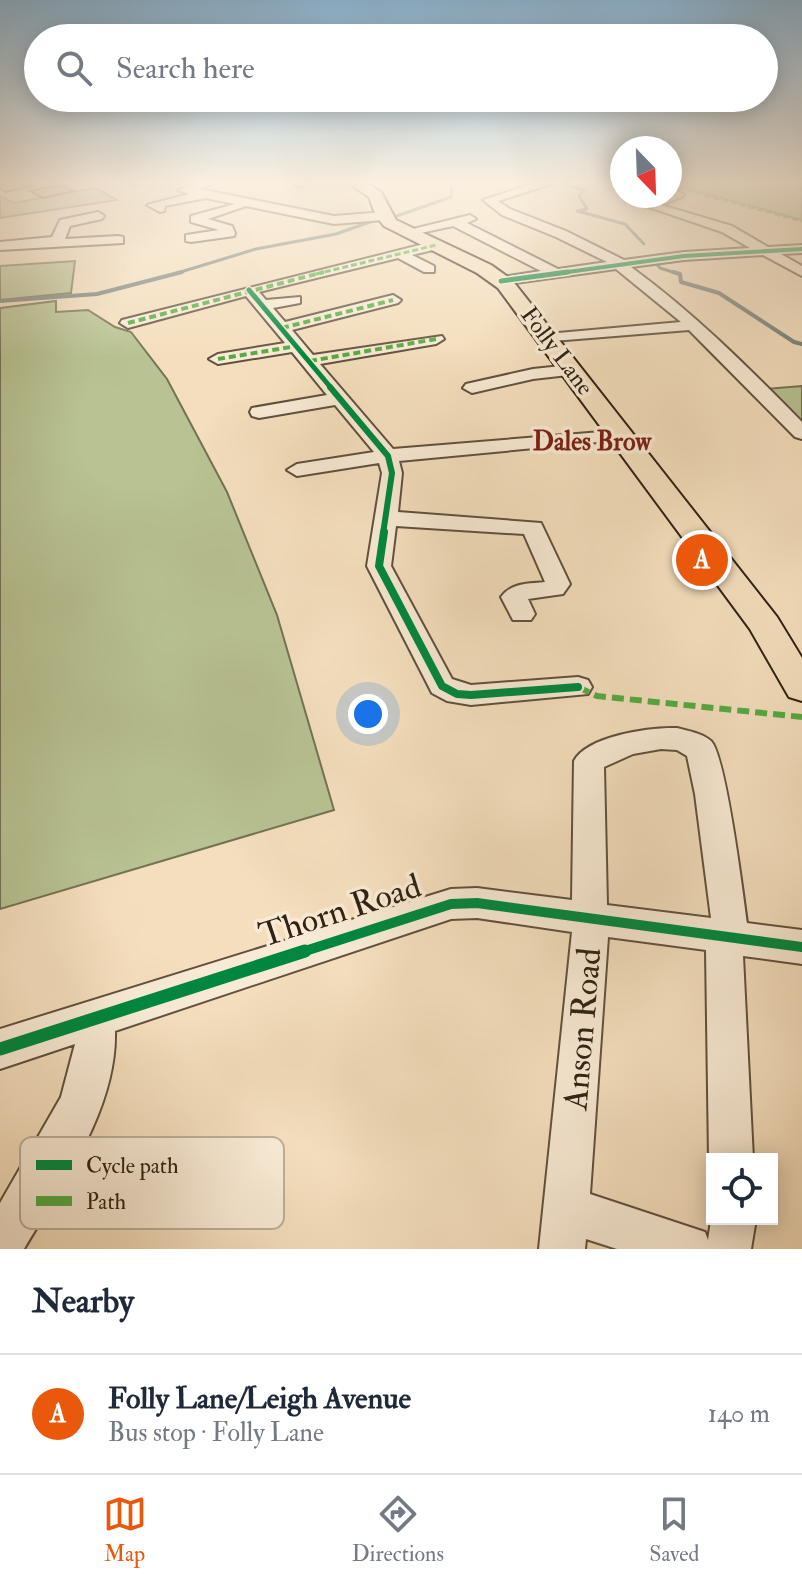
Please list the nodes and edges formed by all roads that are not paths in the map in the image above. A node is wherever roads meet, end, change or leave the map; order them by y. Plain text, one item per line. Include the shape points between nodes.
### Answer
1 (115, 240) edge
2 (397, 240) edge
3 (405, 240) edge
4 (490, 240) edge
5 (573, 240) edge
6 (744, 240) edge
7 (56, 241) joint
8 (398, 243) junction
9 (0, 246) edge
10 (369, 246) dead end
11 (802, 249) edge
12 (766, 252) junction
13 (621, 265) junction
14 (802, 272) edge
15 (557, 274) junction
16 (501, 281) junction
17 (249, 290) junction
18 (295, 300) dead end
19 (393, 300) dead end
20 (264, 305) junction
21 (128, 323) dead end
22 (683, 327) dead end
23 (282, 328) junction
24 (436, 339) dead end
25 (547, 339) junction
26 (304, 354) junction
27 (218, 359) dead end
28 (571, 370) junction
29 (469, 386) dead end
30 (341, 398) junction
31 (259, 412) dead end
32 (802, 433) edge
33 (619, 434) junction
34 (388, 456) junction
35 (297, 470) dead end
36 (384, 518) junction
37 (522, 614) dead end
38 (578, 687) dead end
39 (802, 688) edge
40 (591, 920) junction
41 (728, 936) junction
42 (802, 947) edge
43 (95, 1017) junction
44 (0, 1049) edge
45 (61, 1137) edge
46 (731, 1153) edge
47 (20, 1210) edge
48 (733, 1225) edge
49 (565, 1229) edge
50 (0, 1246) edge
51 (688, 1249) edge
52 (728, 1249) edge

1 - 7 street
2 - 8 main road, Folly Lane
3 - 8 street
4 - 15 street
5 - 13 street
6 - 12 street
7 - 9 street
8 - 10 street
8 - 16 main road, Folly Lane
8 - 17 street
11 - 12 street
12 - 13 street
12 - 14 street
13 - 15 street
13 - 32 street via 730,358
15 - 16 street
16 - 25 main road, Folly Lane
17 - 20 street
17 - 21 street
18 - 20 street
19 - 23 street
20 - 23 street
22 - 25 street
23 - 26 street
24 - 26 street
25 - 28 main road, Folly Lane
26 - 27 street
26 - 30 street
28 - 29 street
28 - 33 main road, Folly Lane
30 - 31 street
30 - 34 street
33 - 34 street
33 - 39 main road, Folly Lane via 765,625
34 - 35 street
34 - 36 street via 392,473
36 - 37 street via 525,526 537,533 558,584 514,597
36 - 38 street via 381,572 442,686 471,695
40 - 41 street, Thorn Road
40 - 41 street, Anson Road via 589,761 649,739 685,741 704,754
40 - 43 street, Thorn Road via 477,903 441,906
40 - 49 street, Anson Road
41 - 42 street, Thorn Road
41 - 46 street
43 - 44 street, Thorn Road
43 - 45 street via 96,1050 81,1101
47 - 50 street
48 - 52 street
49 - 51 street

